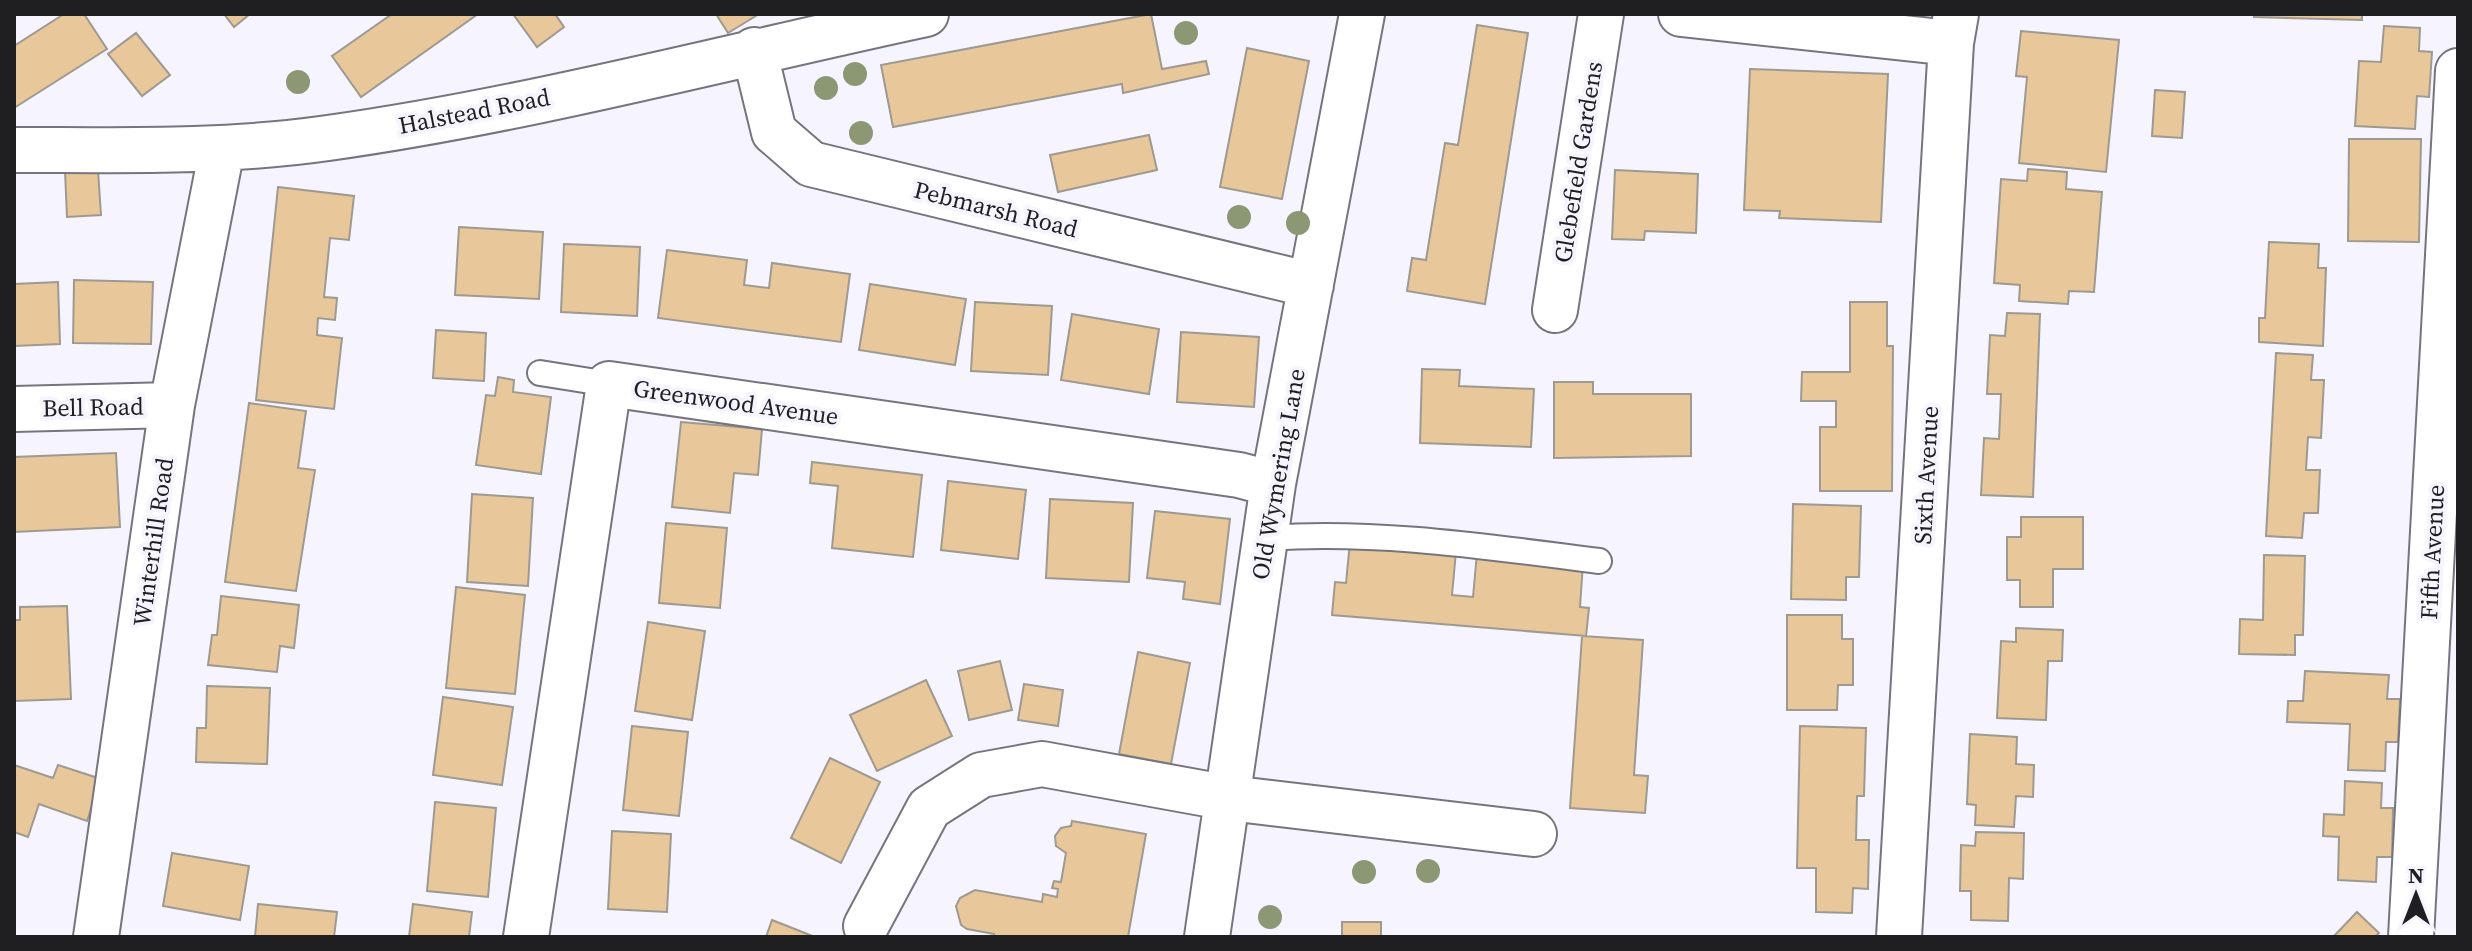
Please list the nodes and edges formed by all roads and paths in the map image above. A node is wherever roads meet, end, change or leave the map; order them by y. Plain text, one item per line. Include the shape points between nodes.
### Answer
1 (926, 14) edge
2 (1362, 14) edge
3 (1601, 14) edge
4 (1681, 14) edge
5 (1954, 28) edge
6 (754, 50) junction
7 (2458, 71) edge
8 (222, 149) junction
9 (14, 150) edge
10 (1311, 285) junction
11 (1555, 310) dead end
12 (540, 373) dead end
13 (609, 384) junction
14 (172, 405) junction
15 (14, 409) edge
16 (1273, 484) junction
17 (1265, 538) junction
18 (1599, 561) dead end
19 (1229, 798) junction
20 (1534, 834) dead end
21 (866, 926) dead end
22 (96, 937) edge
23 (526, 937) edge
24 (1207, 937) edge
25 (1899, 937) edge
26 (2411, 937) edge

1 - 6 street, Halstead Road
2 - 10 street, Old Wymering Lane
3 - 11 street, Glebefield Gardens
4 - 5 street
5 - 25 street, Sixth Avenue
6 - 8 street, Halstead Road via 477,112 327,139
6 - 10 street, Pebmarsh Road via 774,132 811,164
7 - 26 street, Fifth Avenue
8 - 9 street, Halstead Road
8 - 14 street, Winterhill Road
10 - 16 street, Old Wymering Lane
12 - 13 lane
13 - 16 street, Greenwood Avenue
13 - 23 street, Greenwood Avenue
14 - 15 street, Bell Road
14 - 22 street, Winterhill Road
16 - 17 street, Old Wymering Lane
17 - 18 lane via 1426,540
17 - 19 street, Old Wymering Lane
19 - 20 street
19 - 21 street via 1042,764 981,775 929,808
19 - 24 street, Old Wymering Lane

